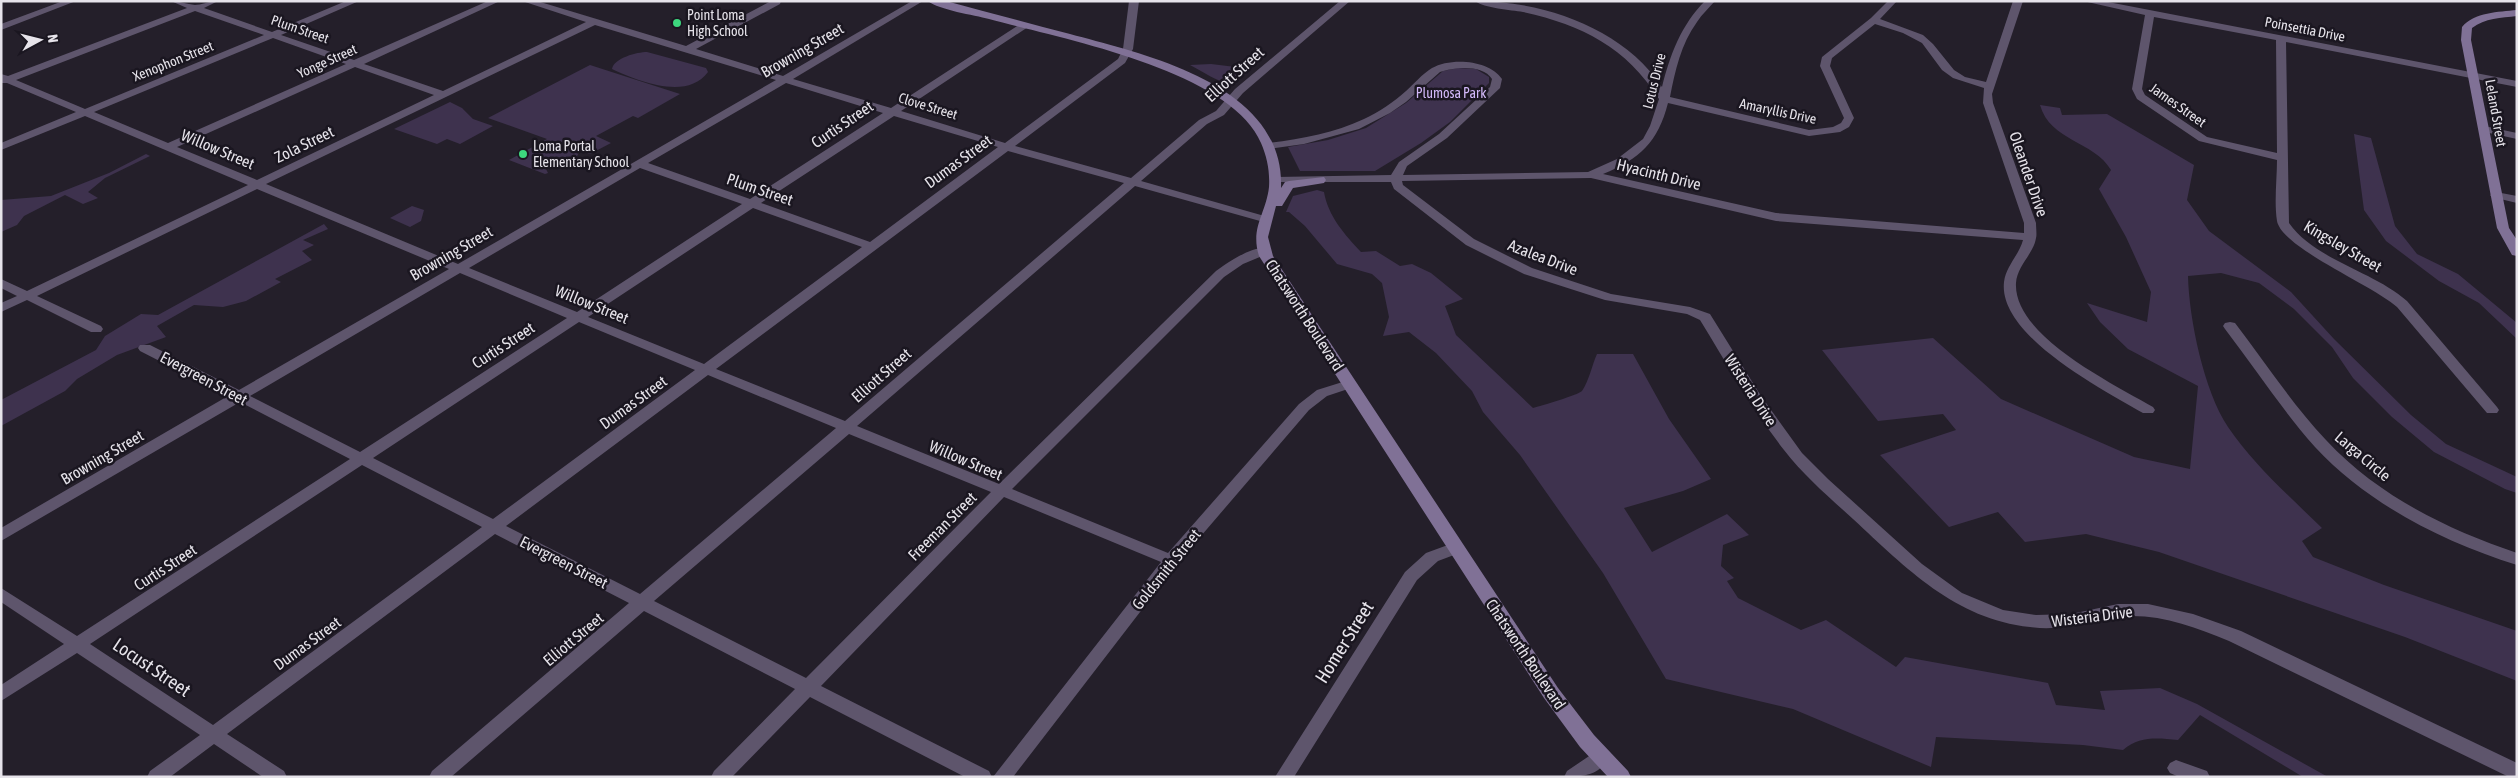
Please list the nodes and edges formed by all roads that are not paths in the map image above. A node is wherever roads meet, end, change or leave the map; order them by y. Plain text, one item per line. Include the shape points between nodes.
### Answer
1 (72, 1) edge
2 (175, 1) edge
3 (214, 1) edge
4 (355, 1) edge
5 (496, 1) edge
6 (526, 1) edge
7 (919, 1) edge
8 (933, 1) edge
9 (1134, 1) edge
10 (1346, 1) edge
11 (1478, 1) edge
12 (1711, 1) edge
13 (1893, 1) edge
14 (2018, 1) edge
15 (2088, 1) edge
16 (777, 2) edge
17 (195, 8) junction
18 (2150, 13) junction
19 (2517, 13) edge
20 (1874, 20) junction
21 (594, 22) junction
22 (1025, 25) junction
23 (1, 26) edge
24 (273, 35) junction
25 (2281, 38) junction
26 (687, 50) junction
27 (1127, 53) junction
28 (355, 64) junction
29 (2474, 75) junction
30 (786, 79) junction
31 (3, 80) edge
32 (2517, 84) edge
33 (1988, 86) junction
34 (444, 95) junction
35 (1664, 99) junction
36 (1230, 100) junction
37 (893, 111) junction
38 (86, 112) junction
39 (2484, 129) junction
40 (2517, 136) edge
41 (170, 146) junction
42 (1268, 146) junction
43 (1, 147) edge
44 (1008, 147) junction
45 (2282, 158) junction
46 (639, 164) junction
47 (1591, 175) junction
48 (1276, 180) junction
49 (1320, 180) junction
50 (1395, 180) junction
51 (1133, 182) junction
52 (259, 184) junction
53 (2496, 196) junction
54 (2517, 200) edge
55 (754, 204) junction
56 (1266, 214) junction
57 (2031, 237) junction
58 (870, 246) junction
59 (1264, 251) junction
60 (2517, 252) edge
61 (461, 268) junction
62 (1, 282) edge
63 (28, 295) junction
64 (1, 308) edge
65 (579, 316) junction
66 (1705, 317) joint
67 (2230, 326) dead end
68 (96, 329) dead end
69 (145, 348) dead end
70 (708, 369) junction
71 (1349, 384) junction
72 (240, 398) junction
73 (2148, 410) dead end
74 (2492, 410) dead end
75 (848, 427) junction
76 (362, 460) junction
77 (1000, 492) junction
78 (494, 527) junction
79 (1, 535) edge
80 (1456, 548) junction
81 (2517, 559) edge
82 (1171, 560) junction
83 (1, 594) edge
84 (643, 602) junction
85 (79, 644) junction
86 (807, 688) junction
87 (1, 694) edge
88 (214, 734) junction
89 (1601, 756) junction
90 (2176, 768) dead end
91 (2517, 772) edge
92 (156, 777) edge
93 (278, 777) edge
94 (438, 777) edge
95 (720, 777) edge
96 (983, 777) edge
97 (1002, 777) edge
98 (1284, 777) edge
99 (1573, 777) edge
100 (1621, 777) edge
101 (2200, 777) edge

1 - 23 street
2 - 17 street, Plum Street
3 - 17 street
4 - 24 street, Xenophon Street
5 - 28 street, Yonge Street
6 - 21 street, Clove Street
7 - 30 street, Browning Street
8 - 22 main road, Chatsworth Boulevard
9 - 27 street
10 - 36 street, Elliott Street
11 - 35 street via 1558,18 1604,37 1640,63 1652,76
12 - 35 street, Lotus Drive via 1696,15 1683,36
13 - 20 street, Amaryllis Drive
14 - 33 street, Oleander Drive
15 - 18 street, Poinsettia Drive
16 - 26 street
17 - 24 street, Plum Street
17 - 31 street
18 - 25 street, Poinsettia Drive
18 - 45 street, James Street via 2137,89 2141,98 2203,139
19 - 29 main road, Leland Street via 2490,16 2467,27 2466,40
20 - 33 street via 1905,30 1925,41 1941,63 1958,78
20 - 35 street, Amaryllis Drive via 1827,57 1825,66 1849,118 1836,130 1809,133
21 - 26 street, Clove Street
21 - 34 street, Zola Street
22 - 27 main road, Chatsworth Boulevard
22 - 37 street, Curtis Street
24 - 28 street, Plum Street
24 - 38 street, Xenophon Street
25 - 29 street, Poinsettia Drive
25 - 45 street, Kingsley Street
26 - 30 street, Clove Street
27 - 36 main road, Chatsworth Boulevard via 1179,70
27 - 44 street, Dumas Street via 1122,61
28 - 34 street, Plum Street
28 - 41 street, Yonge Street
29 - 32 street, Poinsettia Drive
29 - 39 main road, Leland Street
30 - 37 street, Clove Street
30 - 46 street, Browning Street
31 - 38 street, Willow Street
33 - 57 street, Oleander Drive via 1988,103 2030,223
34 - 52 street, Zola Street
35 - 47 street, Lotus Drive via 1660,119 1648,140 1615,166
36 - 42 main road, Chatsworth Boulevard via 1254,124
36 - 51 street, Elliott Street via 1220,113 1203,122
37 - 44 street, Clove Street
37 - 55 street, Curtis Street
38 - 41 street, Willow Street
38 - 43 street, Xenophon Street
39 - 40 street
39 - 53 main road, Leland Street
41 - 52 street, Willow Street
42 - 48 main road, Chatsworth Boulevard
42 - 50 street via 1313,140 1357,127 1387,110 1443,67 1470,65 1492,74 1497,85 1483,102 1403,164 1397,170
44 - 51 street, Clove Street
44 - 58 street, Dumas Street
45 - 74 street, Kingsley Street via 2283,223 2289,233 2391,294
46 - 55 street, Plum Street
46 - 61 street, Browning Street
47 - 50 street, Hyacinth Drive
47 - 57 street, Hyacinth Drive via 1631,182 1741,212 1776,217
48 - 49 street, Hyacinth Drive
48 - 56 main road, Chatsworth Boulevard
49 - 50 street, Hyacinth Drive
49 - 56 main road via 1289,185 1280,202
50 - 66 street, Azalea Drive via 1402,192 1443,223 1510,264 1601,295 1690,311
51 - 56 street, Clove Street
51 - 75 street, Elliott Street
52 - 61 street, Willow Street
52 - 63 street, Zola Street
53 - 54 street
53 - 60 main road, Leland Street via 2503,228
55 - 58 street, Plum Street
55 - 65 street, Curtis Street
56 - 59 main road, Chatsworth Boulevard via 1260,234
57 - 73 street, Oleander Drive via 2010,283 2018,315 2041,341 2060,356
58 - 70 street, Dumas Street
59 - 71 main road, Chatsworth Boulevard
59 - 77 street, Freeman Street via 1239,261 1220,274
61 - 65 street, Willow Street
61 - 72 street, Browning Street
62 - 63 street
63 - 64 street, Zola Street
63 - 68 street
65 - 70 street, Willow Street
65 - 76 street, Curtis Street
66 - 91 street, Wisteria Drive via 1778,432 1803,464 1931,582 1967,604 2009,618 2050,622 2117,610 2148,610 2179,616 2235,636
67 - 81 street, Larga Circle via 2312,433 2349,470 2382,495 2417,515 2471,542
69 - 72 street, Evergreen Street
70 - 75 street, Willow Street
70 - 78 street, Dumas Street
71 - 80 main road, Chatsworth Boulevard
71 - 82 street, Goldsmith Street via 1322,393 1308,402
72 - 76 street, Evergreen Street
72 - 79 street, Browning Street
75 - 77 street, Willow Street
75 - 84 street, Elliott Street
76 - 78 street, Evergreen Street
76 - 85 street, Curtis Street
77 - 82 street, Willow Street
77 - 86 street, Freeman Street
78 - 84 street, Evergreen Street
78 - 88 street, Dumas Street
80 - 89 main road, Chatsworth Boulevard via 1551,693
80 - 98 street, Homer Street via 1432,557 1411,576
82 - 97 street, Goldsmith Street
83 - 85 street, Locust Street
84 - 86 street, Evergreen Street
84 - 94 street, Elliott Street
85 - 87 street, Curtis Street
85 - 88 street, Locust Street
86 - 95 street, Freeman Street
86 - 96 street, Evergreen Street
88 - 92 street, Dumas Street
88 - 93 street, Locust Street
89 - 99 street
89 - 100 main road, Chatsworth Boulevard
90 - 101 street

